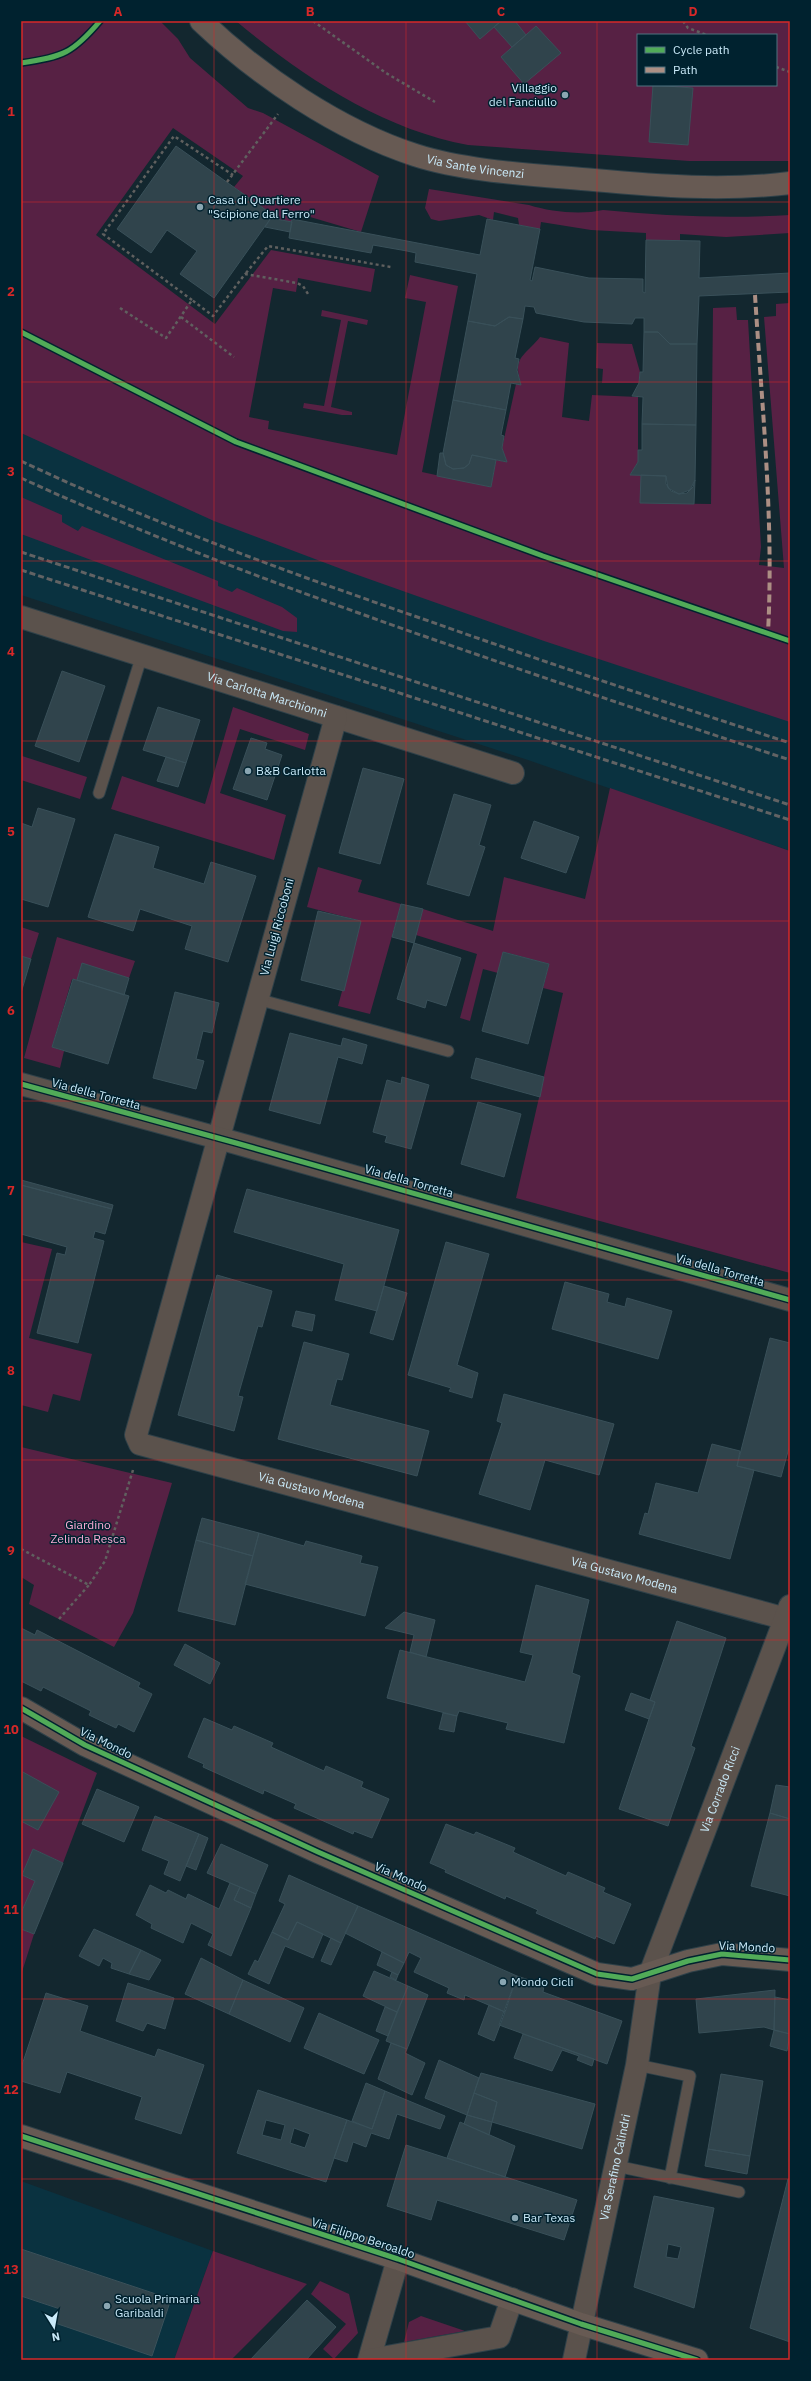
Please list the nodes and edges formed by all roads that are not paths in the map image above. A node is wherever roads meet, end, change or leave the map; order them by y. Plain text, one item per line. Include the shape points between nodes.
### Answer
1 (201, 21) edge
2 (790, 183) edge
3 (21, 617) edge
4 (142, 655) junction
5 (336, 717) junction
6 (512, 773) dead end
7 (99, 793) dead end
8 (258, 999) junction
9 (448, 1051) dead end
10 (21, 1084) edge
11 (218, 1138) junction
12 (790, 1300) edge
13 (788, 1615) edge
14 (21, 1708) edge
15 (790, 1960) edge
16 (650, 1974) junction
17 (637, 2065) junction
18 (21, 2136) edge
19 (616, 2166) junction
20 (670, 2178) junction
21 (739, 2192) dead end
22 (398, 2259) junction
23 (512, 2299) junction
24 (581, 2324) junction
25 (370, 2360) edge
26 (574, 2360) edge
27 (697, 2360) edge

1 - 2 street, Via Sante Vincenzi via 244,58 314,106 372,138 414,155 462,166 613,182 736,187
3 - 4 street, Via Carlotta Marchionni
4 - 5 street, Via Carlotta Marchionni
4 - 7 lane
5 - 6 street, Via Carlotta Marchionni
5 - 8 street, Via Luigi Riccoboni
8 - 9 lane
8 - 11 street, Via Luigi Riccoboni
10 - 11 street, Via della Torretta
11 - 12 street, Via della Torretta
11 - 13 street, Via Gustavo Modena via 136,1435 140,1444
13 - 16 street, Via Corrado Ricci
14 - 16 street, Via Mondo via 86,1746 318,1852 597,1974 632,1979
15 - 16 street, Via Mondo via 722,1954 688,1961
16 - 17 street, Via Serafino Calindri
17 - 19 street, Via Serafino Calindri
17 - 20 lane via 690,2076
18 - 22 street, Via Filippo Beroaldo
19 - 20 lane
19 - 24 street, Via Serafino Calindri
20 - 21 lane
22 - 23 street, Via Filippo Beroaldo
22 - 25 street
23 - 24 street, Via Filippo Beroaldo
23 - 25 street via 499,2337
24 - 26 street, Via Serafino Calindri
24 - 27 street, Via Filippo Beroaldo

